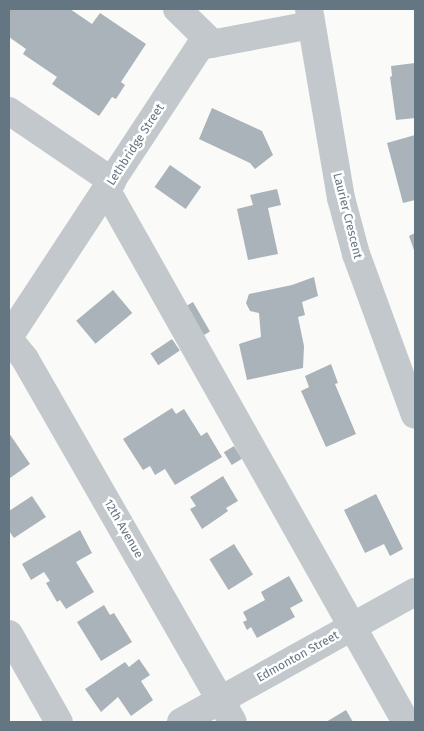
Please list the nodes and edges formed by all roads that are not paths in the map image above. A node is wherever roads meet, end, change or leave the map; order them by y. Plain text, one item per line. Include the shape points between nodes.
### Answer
1 (177, 9) edge
2 (310, 17) edge
3 (213, 44) junction
4 (9, 111) edge
5 (109, 185) junction
6 (9, 338) edge
7 (415, 415) edge
8 (415, 592) edge
9 (352, 628) junction
10 (9, 634) edge
11 (226, 711) edge
12 (59, 722) edge
13 (182, 722) edge
14 (406, 722) edge

1 - 3 street
2 - 3 street, Lethbridge Street
2 - 7 street, Laurier Crescent via 341,198 356,254
3 - 5 street, Lethbridge Street via 200,46
4 - 5 street
5 - 6 street, Lethbridge Street
5 - 9 street
6 - 11 street, 12th Avenue via 25,359
8 - 9 street, Edmonton Street
9 - 11 street, Edmonton Street
9 - 14 street
10 - 12 street
11 - 13 street, Edmonton Street

